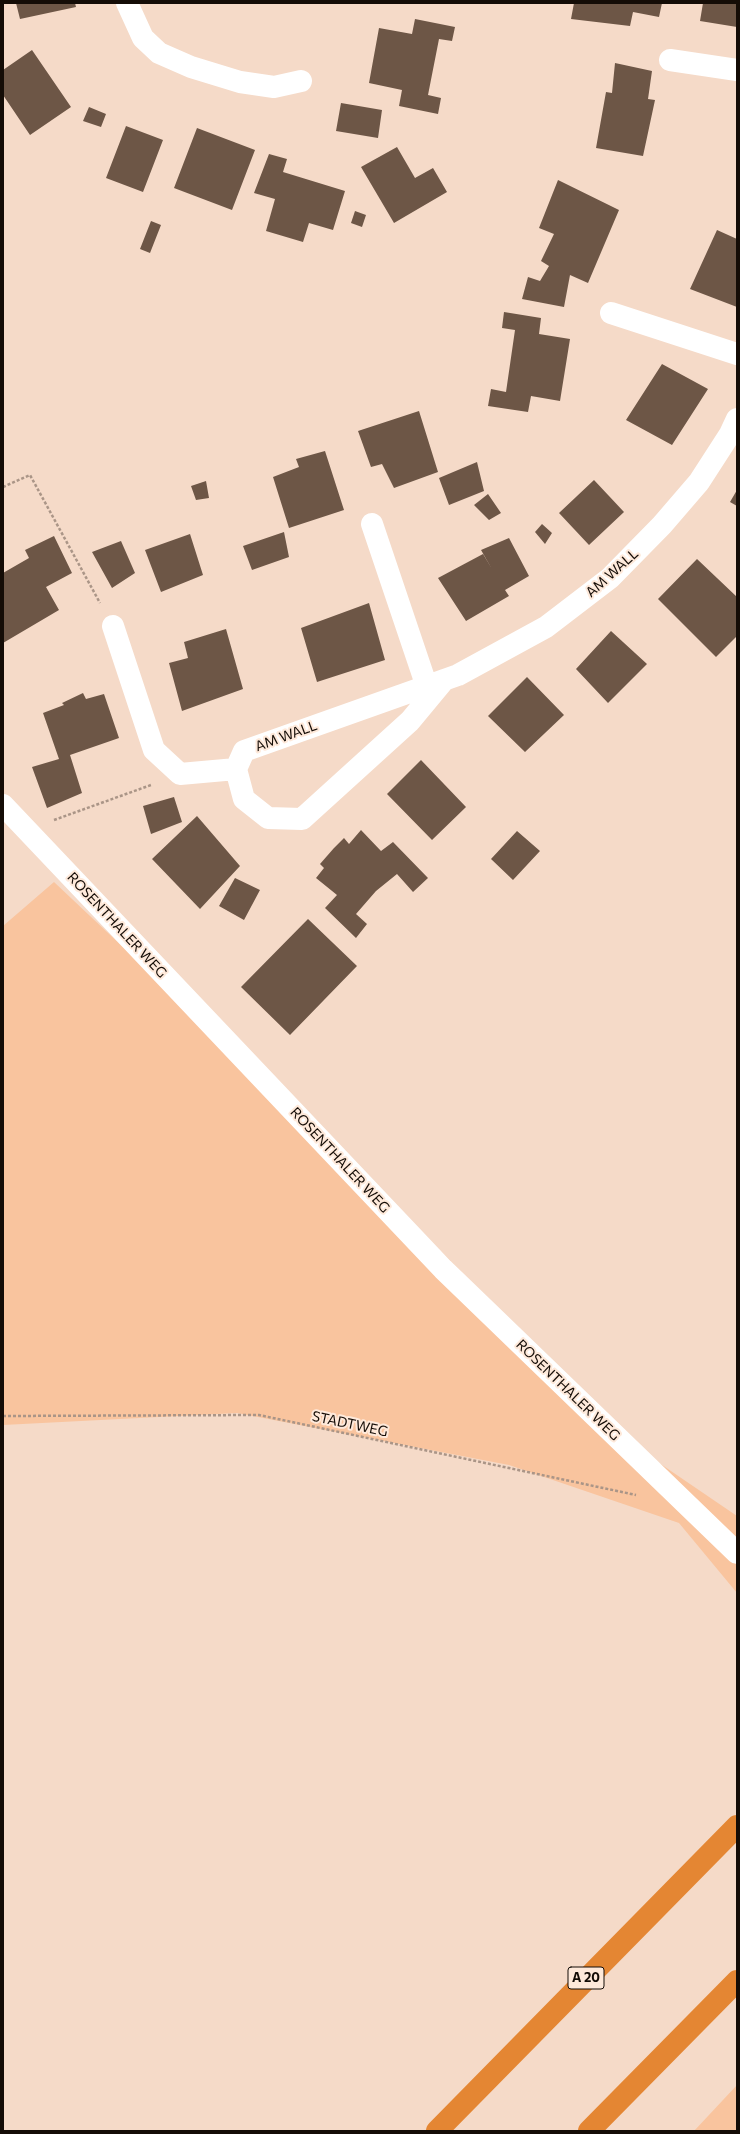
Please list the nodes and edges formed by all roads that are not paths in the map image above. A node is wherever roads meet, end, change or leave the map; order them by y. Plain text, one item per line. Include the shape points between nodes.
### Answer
1 (128, 3) edge
2 (670, 60) dead end
3 (737, 70) edge
4 (301, 80) dead end
5 (611, 313) dead end
6 (737, 354) edge
7 (737, 419) edge
8 (372, 524) dead end
9 (113, 626) road end
10 (435, 683) junction
11 (236, 769) junction
12 (3, 805) edge
13 (737, 1553) edge
14 (737, 1826) edge
15 (737, 1981) edge
16 (437, 2131) edge
17 (589, 2131) edge

1 - 4 street via 142,38 159,53 191,67 240,82 274,87
2 - 3 street
5 - 6 street
7 - 10 street, AM WALL via 699,482 662,525 610,578 546,627 458,675
8 - 10 street
9 - 11 street via 154,750 180,774
10 - 11 street, AM WALL via 244,751
10 - 11 street, AM WALL via 410,721 302,819 268,818 244,799
12 - 13 street, ROSENTHALER WEG via 443,1268
14 - 16 highway, A 20
15 - 17 highway

